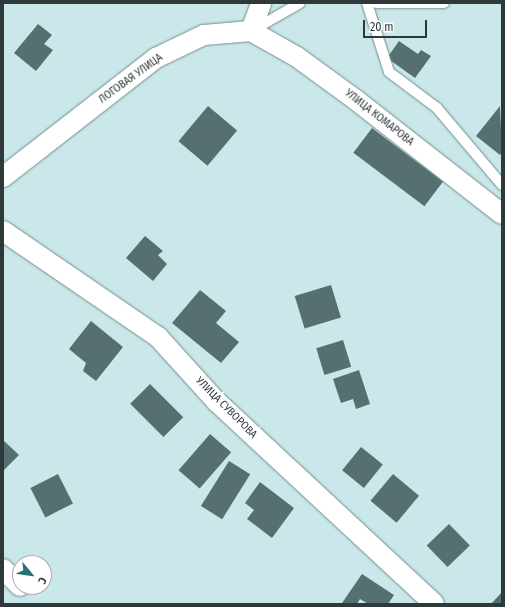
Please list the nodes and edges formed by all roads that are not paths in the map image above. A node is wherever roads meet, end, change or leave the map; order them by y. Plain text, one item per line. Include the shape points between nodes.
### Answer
1 (261, 3) edge
2 (300, 3) edge
3 (367, 3) edge
4 (376, 3) edge
5 (444, 3) edge
6 (251, 31) junction
7 (3, 177) edge
8 (502, 185) edge
9 (502, 214) edge
10 (3, 231) edge
11 (3, 569) edge
12 (12, 578) edge
13 (434, 604) edge

1 - 6 street
2 - 6 lane
3 - 8 lane via 389,72 437,108
4 - 5 lane
6 - 7 street, ЛОГОВАЯ УЛИЦА via 204,35 156,58
6 - 9 street, УЛИЦА КОМАРОВА via 297,57 356,100
10 - 13 street, УЛИЦА СУВОРОВА via 35,250 158,337 217,402
11 - 12 street

